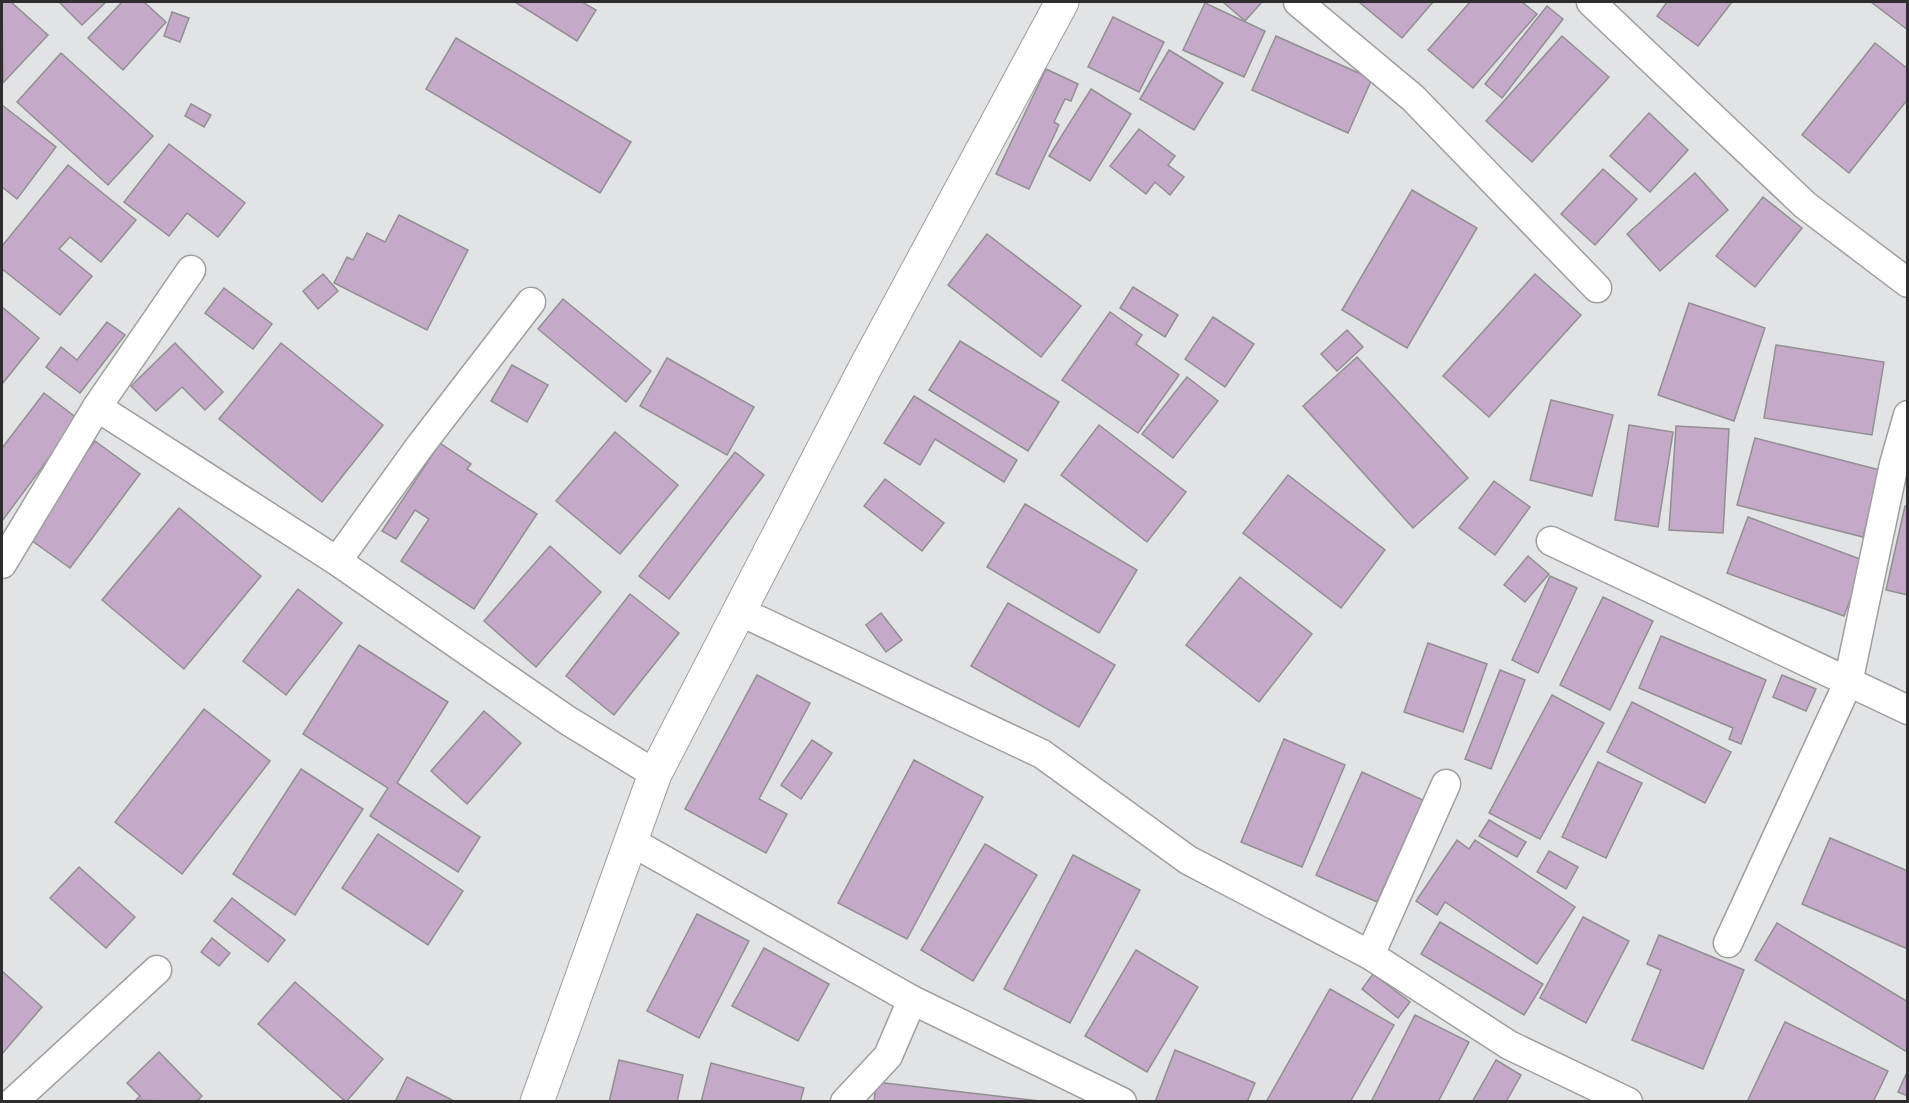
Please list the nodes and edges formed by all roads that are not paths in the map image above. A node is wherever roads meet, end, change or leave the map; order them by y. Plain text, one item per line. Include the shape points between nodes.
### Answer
1 (1062, 2) edge
2 (1298, 2) edge
3 (1591, 2) edge
4 (191, 270) dead end
5 (1908, 283) edge
6 (1597, 288) dead end
7 (531, 302) dead end
8 (97, 407) junction
9 (1908, 416) edge
10 (1551, 541) dead end
11 (337, 561) junction
12 (2, 564) edge
13 (739, 610) junction
14 (1848, 682) junction
15 (1908, 710) edge
16 (655, 774) junction
17 (1446, 784) dead end
18 (632, 842) junction
19 (1728, 943) dead end
20 (1370, 955) junction
21 (157, 970) dead end
22 (912, 1000) junction
23 (1106, 1097) edge
24 (13, 1101) edge
25 (537, 1101) edge
26 (845, 1101) edge
27 (1628, 1101) edge

1 - 13 street
2 - 6 street via 1413,98
3 - 5 street via 1805,205
4 - 8 street
7 - 11 street
8 - 11 street
8 - 12 street
9 - 14 street via 1894,464
10 - 14 street
11 - 16 street via 567,720
13 - 16 street
13 - 20 street via 1042,754 1188,860
14 - 15 street
14 - 19 street
16 - 18 street
17 - 20 street
18 - 22 street
18 - 25 street
20 - 27 street via 1509,1046
21 - 24 street
22 - 23 street
22 - 26 street via 888,1056

